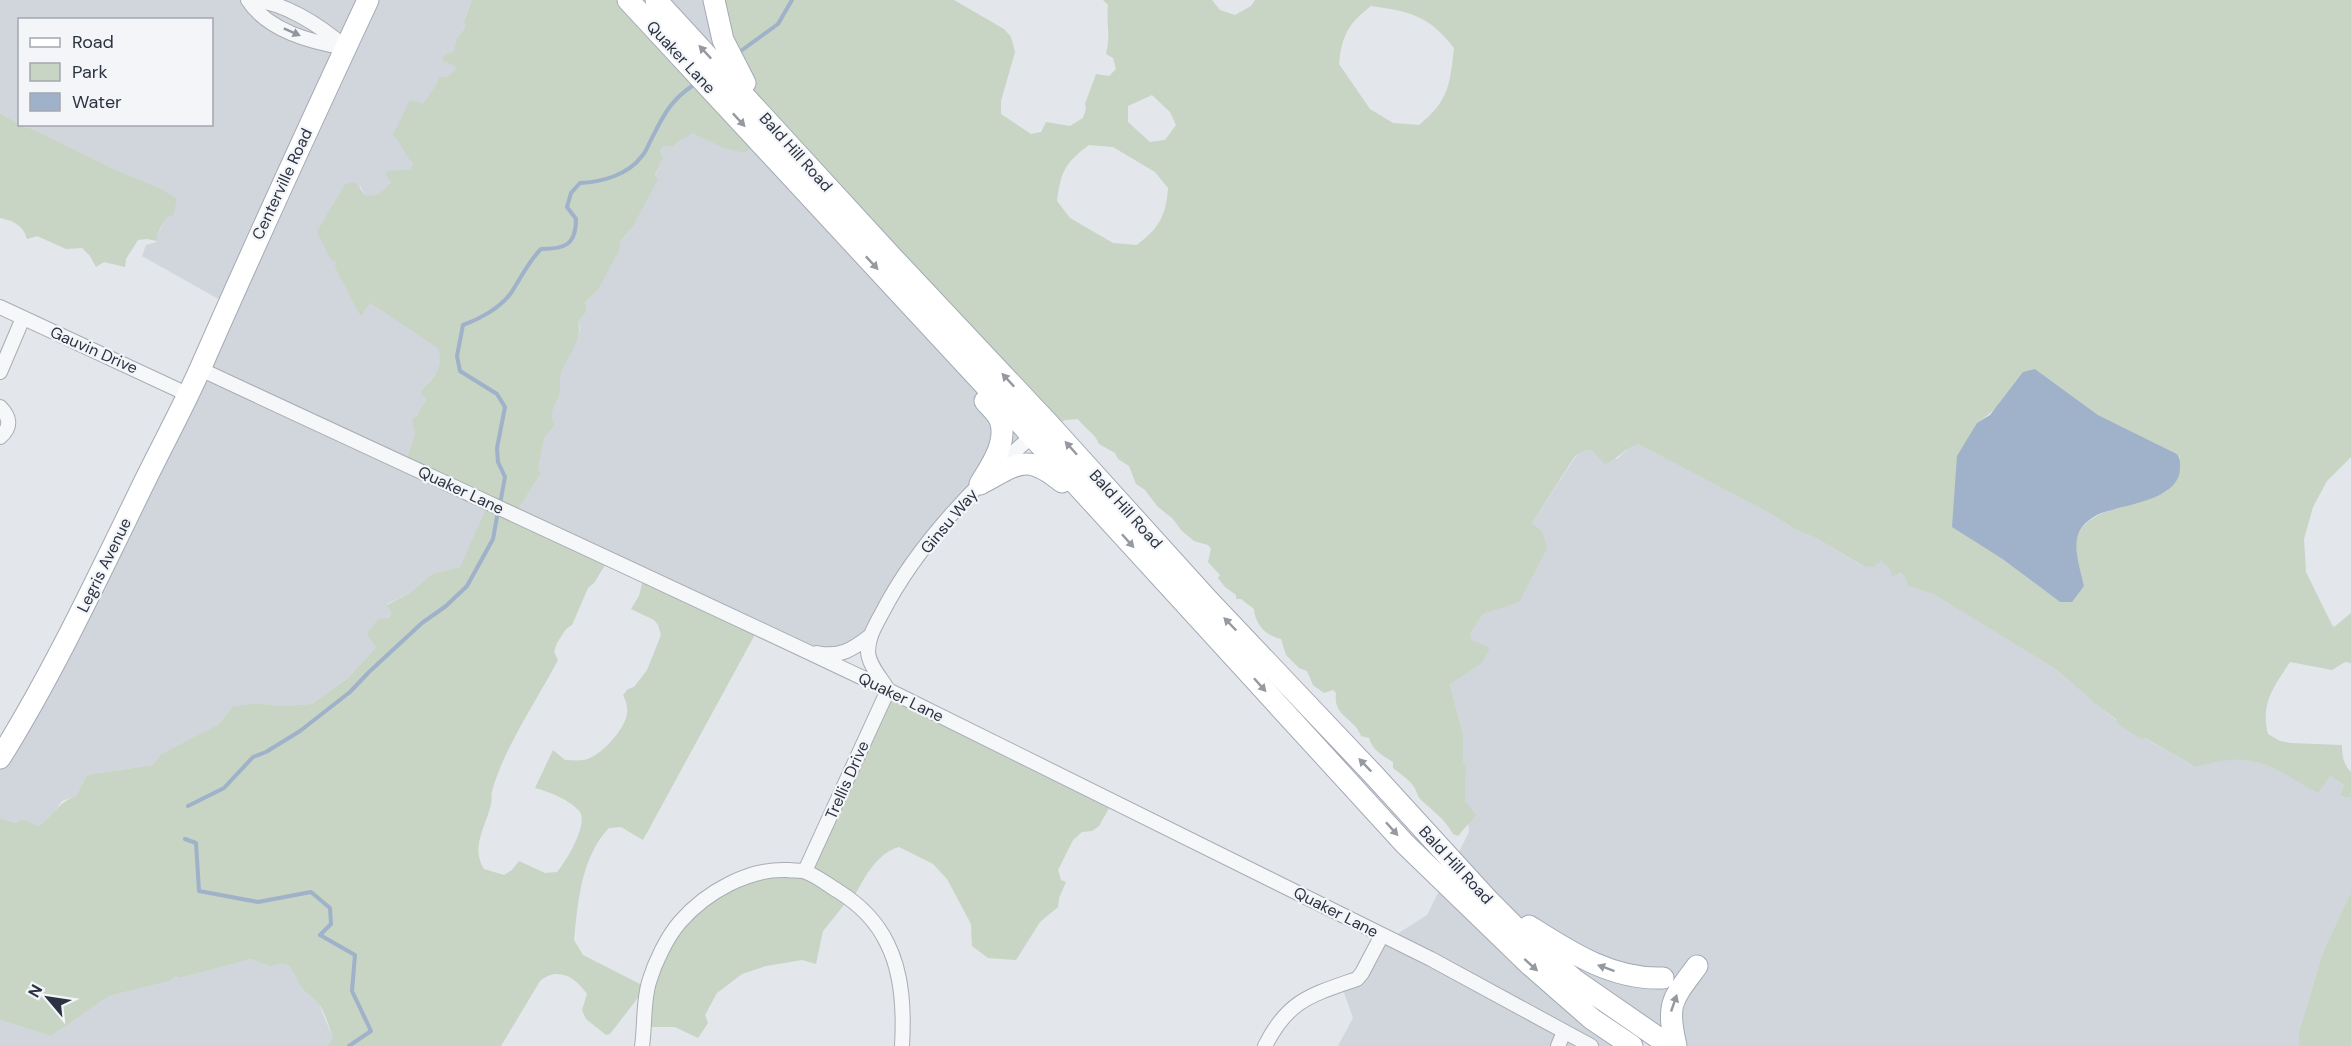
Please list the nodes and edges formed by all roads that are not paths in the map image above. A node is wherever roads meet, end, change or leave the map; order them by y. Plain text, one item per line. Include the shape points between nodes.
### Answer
1 (248, 0) edge
2 (368, 0) edge
3 (628, 0) edge
4 (656, 0) edge
5 (714, 0) edge
6 (346, 48) junction
7 (781, 134) junction
8 (0, 307) edge
9 (915, 310) junction
10 (23, 318) junction
11 (200, 369) junction
12 (0, 372) edge
13 (187, 394) junction
14 (0, 406) edge
15 (1040, 430) junction
16 (0, 437) edge
17 (980, 484) junction
18 (1108, 519) junction
19 (870, 636) junction
20 (802, 650) junction
21 (888, 690) junction
22 (0, 758) edge
23 (806, 871) junction
24 (1489, 901) junction
25 (1382, 935) junction
26 (1697, 966) dead end
27 (1663, 978) dead end
28 (1564, 1032) junction
29 (642, 1046) edge
30 (903, 1046) edge
31 (1265, 1046) edge
32 (1558, 1046) edge
33 (1591, 1046) edge
34 (1632, 1046) edge
35 (1670, 1046) edge
36 (1676, 1046) edge

1 - 6 street via 275,4 322,27
2 - 6 main road, Centerville Road
3 -> 9 main road, Quaker Lane
7 -> 4 main road, Bald Hill Road
5 - 7 main road via 730,57
6 - 11 main road, Centerville Road
15 -> 7 main road, Bald Hill Road
8 - 10 street, Gauvin Drive
9 - 15 main road, Quaker Lane
9 - 17 main road via 999,419 1002,434 998,449
10 - 12 street
10 - 13 street, Gauvin Drive
11 - 13 main road, Legris Avenue
11 - 20 street, Quaker Lane
13 - 22 main road, Legris Avenue via 66,643
14 - 16 street via 9,423
15 - 17 street, Ginsu Way
15 - 18 main road, Quaker Lane
24 -> 15 main road, Bald Hill Road via 1209,601
17 - 18 main road via 1015,466 1031,463 1047,469
17 - 19 street, Ginsu Way via 909,569
18 -> 34 main road, Quaker Lane via 1405,844 1529,964 1592,1018
19 - 20 street, Ginsu Way via 850,652 825,655
19 - 21 street via 870,660
20 - 21 street, Quaker Lane
21 - 23 street, Trellis Drive
21 - 25 street, Quaker Lane
23 - 29 street via 757,873 724,887 679,923 648,984
23 - 30 street via 850,899 880,929 898,978
27 -> 24 main road via 1649,979 1604,969
24 - 35 main road, Bald Hill Road via 1576,981
25 - 28 street, Quaker Lane via 1492,990
25 - 31 street via 1357,979 1309,995 1275,1025
36 -> 26 main road via 1670,1018 1672,1005
28 - 32 street
28 - 33 street, Quaker Lane

